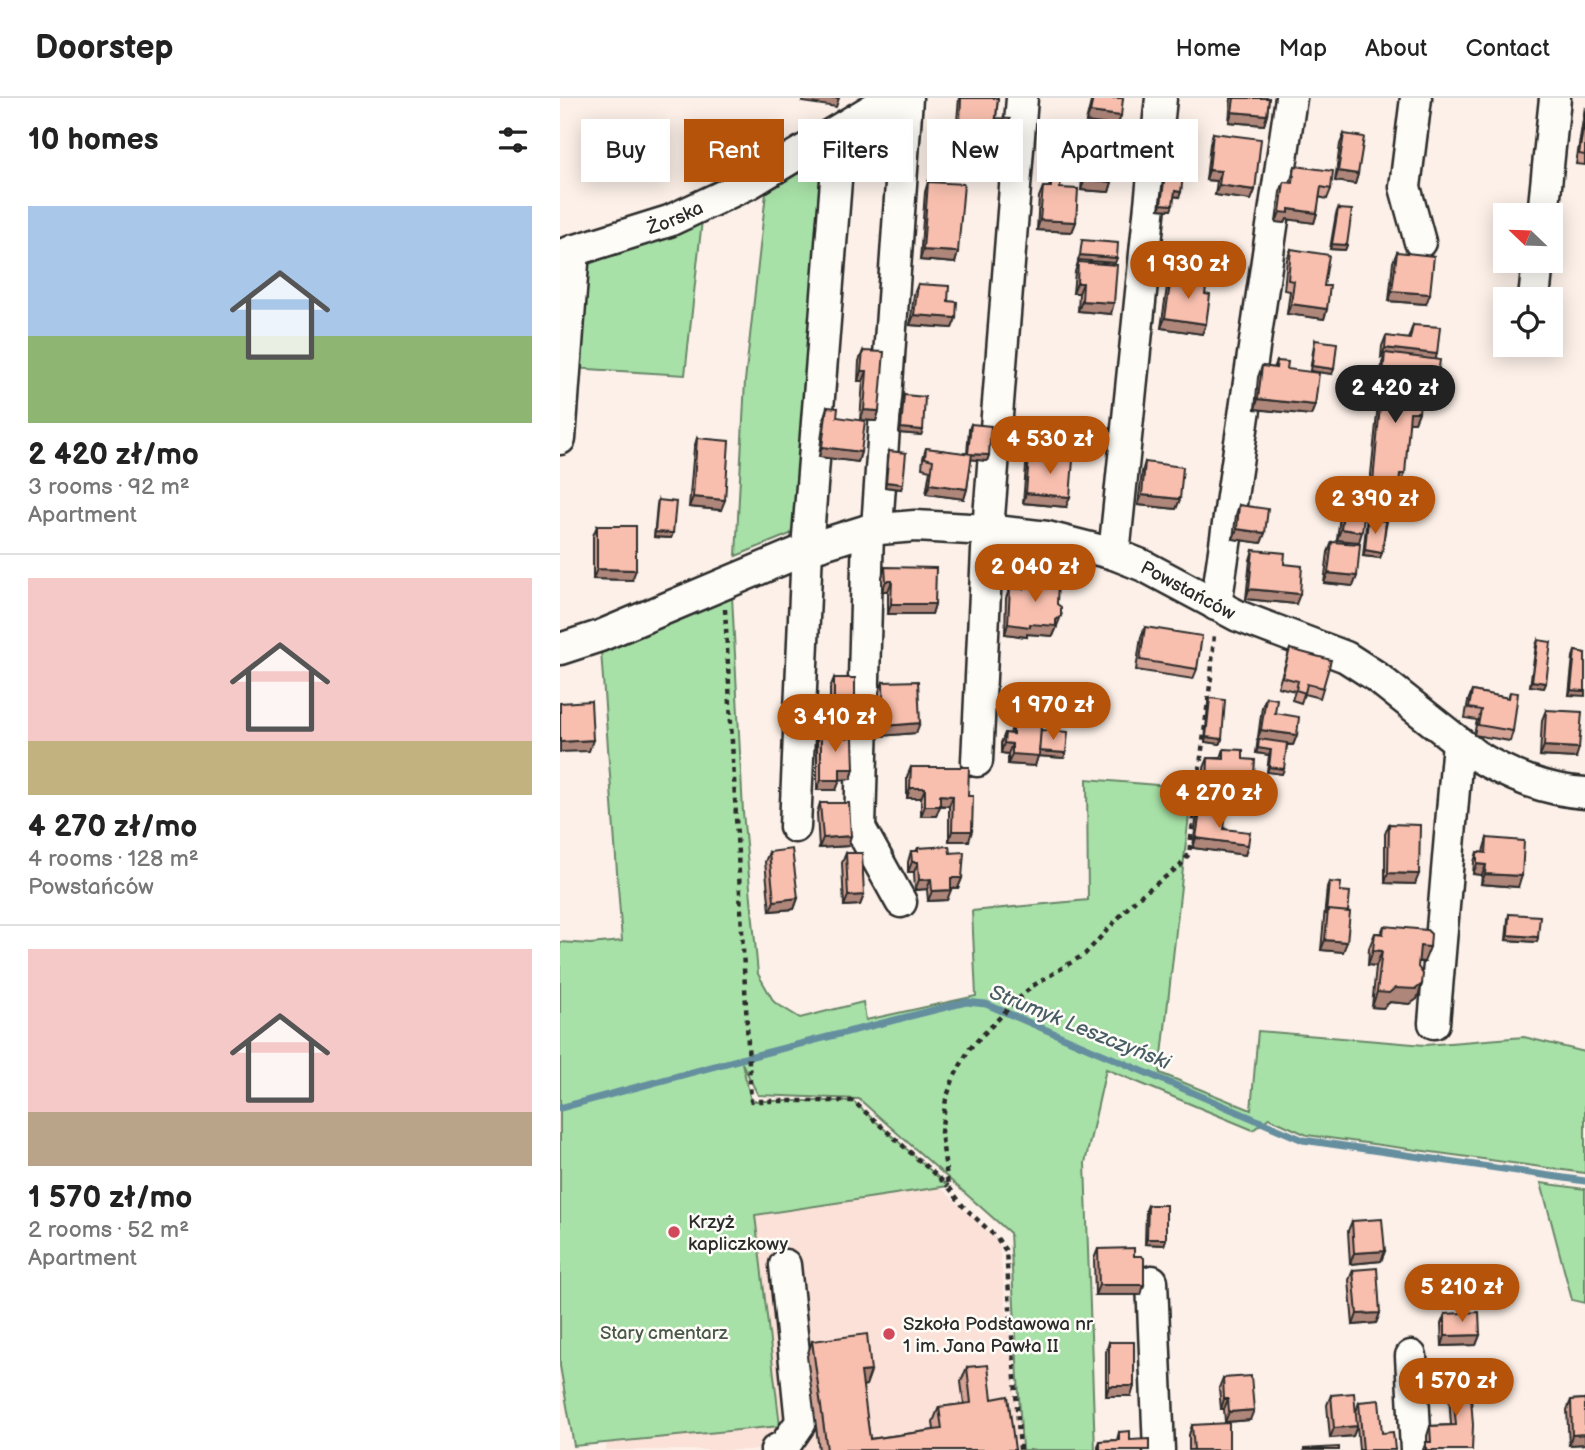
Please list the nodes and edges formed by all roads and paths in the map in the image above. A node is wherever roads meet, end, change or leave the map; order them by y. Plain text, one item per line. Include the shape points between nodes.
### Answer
1 (891, 98) edge
2 (907, 98) edge
3 (1022, 98) edge
4 (1161, 98) edge
5 (1292, 98) edge
6 (1416, 98) edge
7 (1555, 98) edge
8 (858, 119) edge
9 (798, 155) edge
10 (836, 182) edge
11 (1544, 203) edge
12 (1420, 242) dead end
13 (567, 252) edge
14 (560, 439) edge
15 (872, 529) junction
16 (988, 530) junction
17 (807, 549) junction
18 (1114, 554) junction
19 (724, 584) junction
20 (1216, 606) junction
21 (560, 649) edge
22 (1458, 742) junction
23 (977, 761) dead end
24 (1585, 793) edge
25 (795, 827) dead end
26 (901, 902) dead end
27 (1434, 1024) dead end
28 (948, 1186) junction
29 (785, 1265) dead end
30 (1152, 1281) dead end
31 (1410, 1356) dead end
32 (776, 1450) edge
33 (1020, 1450) edge
34 (1159, 1450) edge
35 (1416, 1450) edge

1 - 8 street, Żorska
2 - 15 street
3 - 16 street
4 - 18 street
5 - 20 street
6 - 12 street via 1405,187
7 - 11 street
9 - 13 street, Żorska via 669,221
10 - 17 street
13 - 14 street
15 - 16 street, Powstańców
15 - 17 street, Powstańców
15 - 26 street via 860,828
16 - 18 street, Powstańców via 1048,537
16 - 23 street
17 - 19 street, Powstańców
17 - 25 street
18 - 20 street, Powstańców
19 - 21 street, Powstańców
19 - 28 path via 751,1101 853,1101
20 - 22 street, Powstańców via 1346,657
20 - 28 path via 1189,854 1136,899 1085,954 1031,988 970,1048 946,1099 942,1132
22 - 24 street, Powstańców via 1518,778
22 - 27 street
28 - 33 path via 1006,1251
29 - 32 street via 801,1422
30 - 34 street
31 - 35 street

